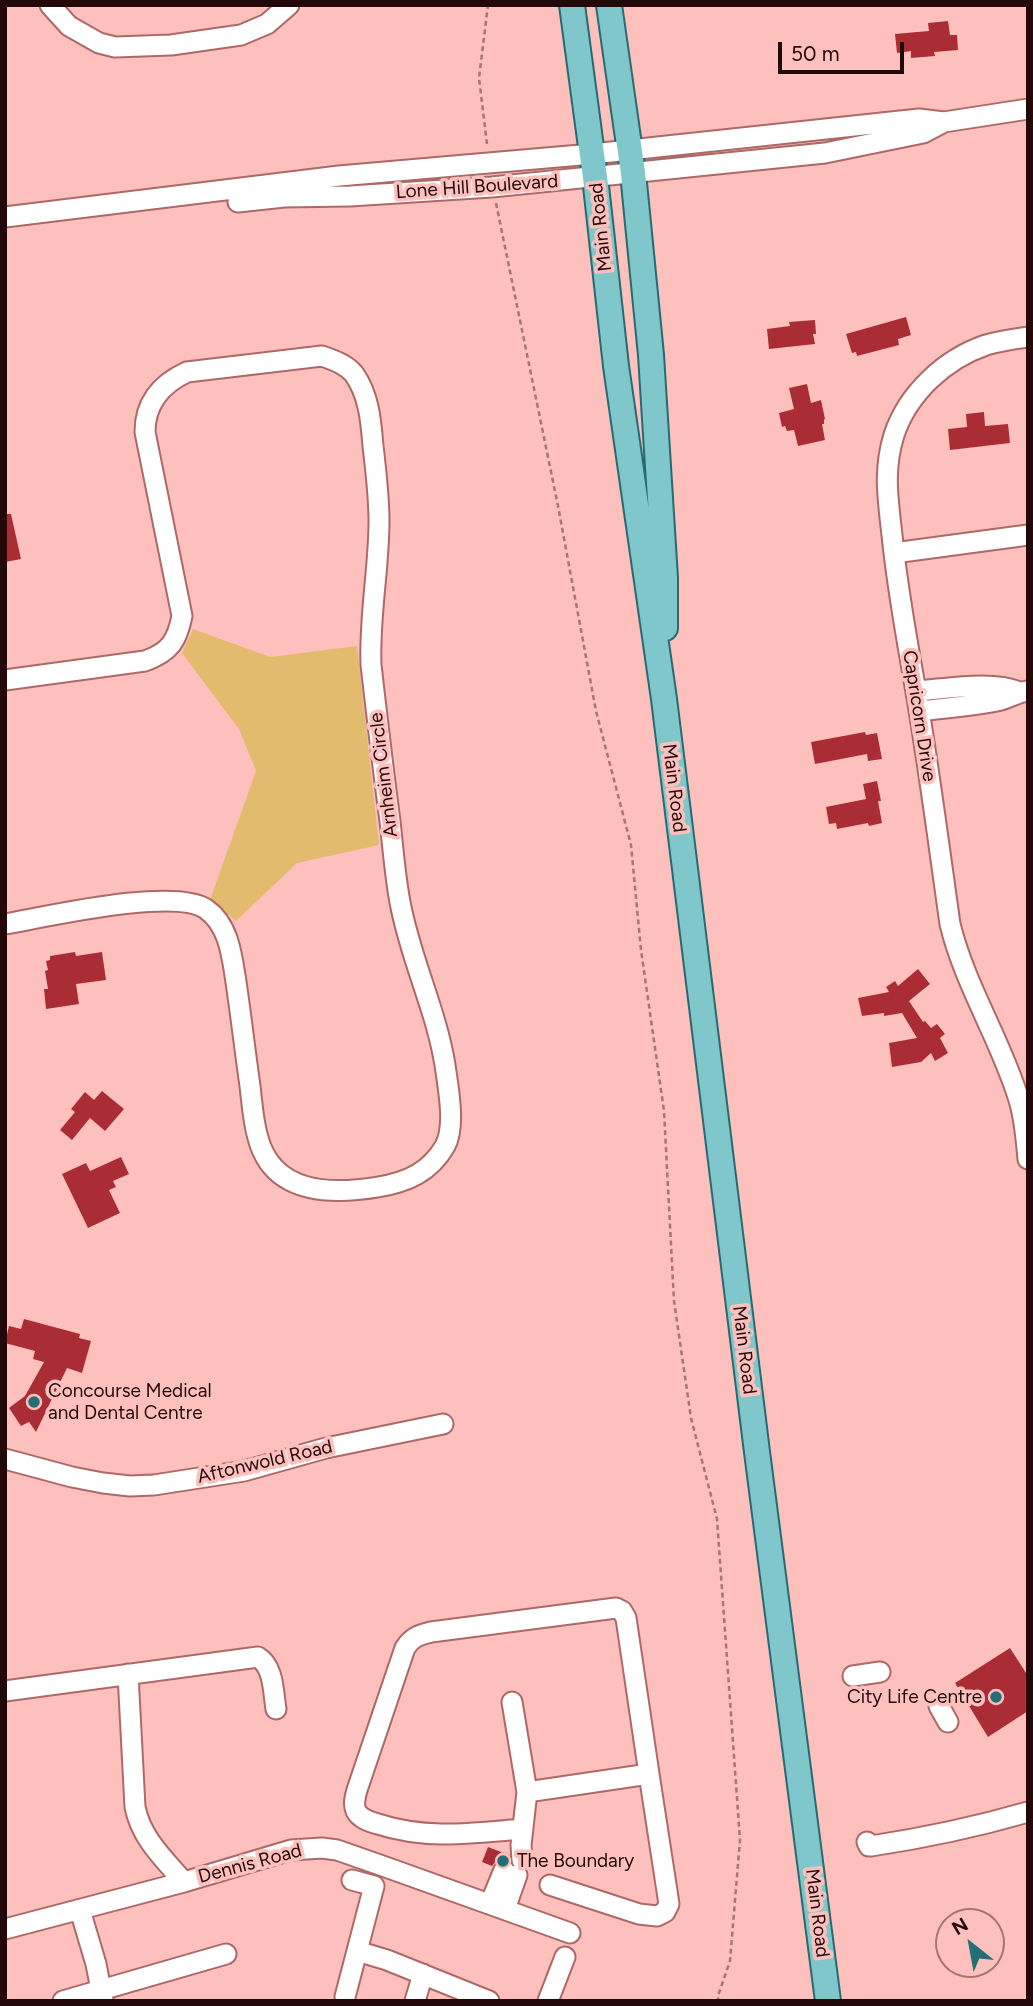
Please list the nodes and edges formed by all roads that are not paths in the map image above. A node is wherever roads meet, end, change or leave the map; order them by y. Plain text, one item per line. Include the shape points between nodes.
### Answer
1 (50, 5) edge
2 (289, 5) edge
3 (572, 5) edge
4 (609, 5) edge
5 (1028, 109) edge
6 (632, 161) junction
7 (593, 166) junction
8 (5, 217) edge
9 (5, 231) edge
10 (1028, 337) edge
11 (1028, 535) edge
12 (894, 553) junction
13 (5, 680) edge
14 (916, 691) junction
15 (1024, 692) edge
16 (664, 699) junction
17 (919, 712) junction
18 (5, 925) edge
19 (1028, 1159) edge
20 (443, 1424) dead end
21 (5, 1459) edge
22 (880, 1672) dead end
23 (128, 1674) junction
24 (853, 1676) dead end
25 (5, 1691) edge
26 (512, 1702) dead end
27 (276, 1709) dead end
28 (649, 1774) junction
29 (527, 1792) junction
30 (1028, 1812) edge
31 (867, 1842) dead end
32 (516, 1856) junction
33 (352, 1880) dead end
34 (184, 1882) junction
35 (550, 1885) dead end
36 (497, 1907) junction
37 (80, 1910) junction
38 (5, 1929) edge
39 (570, 1933) dead end
40 (357, 1951) junction
41 (226, 1954) dead end
42 (565, 1957) dead end
43 (423, 1974) junction
44 (102, 1995) edge
45 (345, 1997) dead end
46 (486, 2000) edge
47 (63, 2001) edge
48 (415, 2001) edge
49 (548, 2001) edge
50 (828, 2001) edge

1 - 2 street via 69,26 115,47 241,35 267,24
3 - 7 main road, Main Road
4 - 6 main road, Main Road
5 - 6 street, Lone Hill Boulevard via 944,122 907,120
6 - 7 street, Lone Hill Boulevard
6 - 16 main road, Main Road via 664,552
7 - 8 street, Lone Hill Boulevard via 489,163 339,176
7 - 9 street, Lone Hill Boulevard via 492,187 284,197
7 - 16 main road, Main Road via 640,547
10 - 12 street, Capricorn Drive via 988,344 965,354 941,369 906,409 895,432 886,476
11 - 12 street
12 - 14 street, Capricorn Drive
13 - 18 street, Arnheim Circle via 145,661 174,643 182,616 145,432 145,416 164,386 187,372 322,356 352,373 369,412 378,490 371,665 398,886 439,1037 449,1101 447,1142 432,1165 389,1185 344,1190 290,1182 271,1166 257,1136 233,959 215,916 202,906 174,900
14 - 15 street via 995,685
14 - 17 street, Capricorn Drive
15 - 17 street
16 - 50 main road, Main Road
17 - 19 street, Capricorn Drive via 956,949 1019,1101
20 - 21 street, Aftonwold Road via 326,1448 244,1471 154,1485 72,1478
22 - 24 street
23 - 25 street
23 - 27 street via 258,1657 270,1671
23 - 34 street via 137,1819
26 - 29 street
28 - 29 street
28 - 32 street via 622,1611 554,1615 418,1635 402,1654 357,1790 355,1810 374,1823 444,1835
28 - 35 street via 668,1904 665,1912 639,1914
29 - 32 street
30 - 31 street via 907,1840 871,1846
32 - 36 street
33 - 40 street via 374,1886
34 - 36 street, Dennis Road via 291,1850 322,1848
34 - 37 street, Dennis Road
36 - 39 street, Dennis Road
37 - 38 street, Dennis Road
37 - 44 street
40 - 43 street
40 - 45 street
41 - 44 street
42 - 49 street
43 - 46 street
43 - 48 street
44 - 47 street

